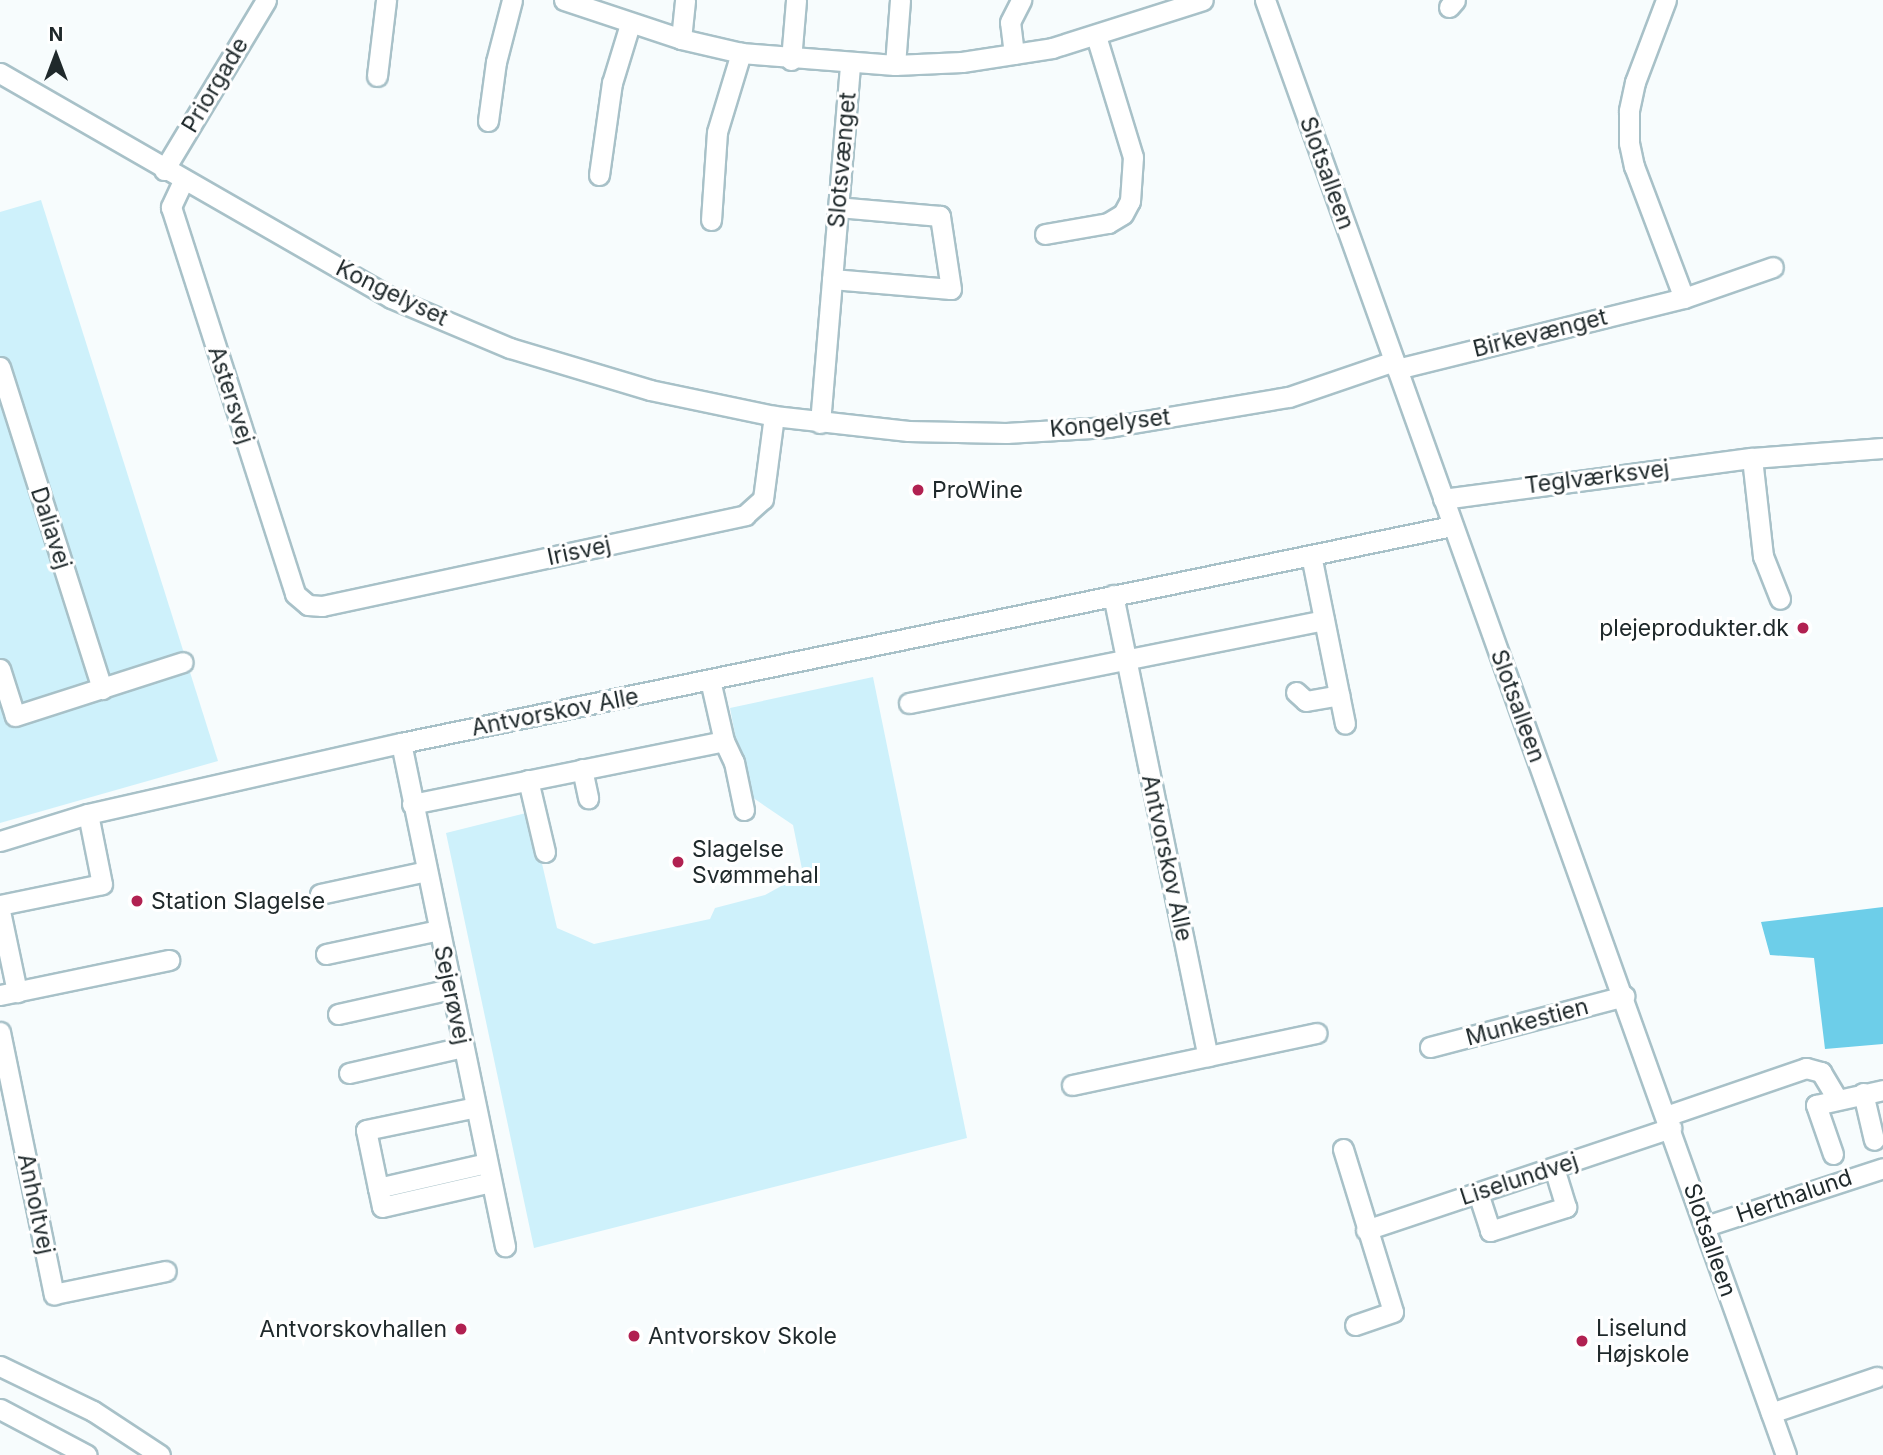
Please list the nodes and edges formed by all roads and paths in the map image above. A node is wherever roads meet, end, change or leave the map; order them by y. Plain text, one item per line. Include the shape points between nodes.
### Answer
1 (266, 0) edge
2 (386, 0) edge
3 (512, 0) edge
4 (564, 0) edge
5 (685, 0) edge
6 (796, 0) edge
7 (900, 0) edge
8 (1021, 0) edge
9 (1203, 0) edge
10 (1265, 0) edge
11 (1666, 0) edge
12 (630, 24) junction
13 (1096, 36) junction
14 (681, 39) junction
15 (741, 53) junction
16 (1014, 54) junction
17 (791, 60) junction
18 (850, 63) junction
19 (895, 65) junction
20 (0, 73) edge
21 (377, 76) dead end
22 (488, 121) dead end
23 (164, 170) junction
24 (599, 175) dead end
25 (183, 181) junction
26 (838, 207) junction
27 (711, 220) dead end
28 (1045, 234) dead end
29 (1773, 267) dead end
30 (832, 279) junction
31 (1684, 298) junction
32 (1395, 365) junction
33 (0, 367) edge
34 (774, 416) junction
35 (820, 424) junction
36 (1883, 447) edge
37 (1752, 458) junction
38 (1443, 499) junction
39 (1452, 526) junction
40 (1311, 555) junction
41 (1114, 595) junction
42 (1780, 599) dead end
43 (308, 605) joint
44 (1324, 621) junction
45 (1126, 660) junction
46 (183, 663) dead end
47 (0, 669) edge
48 (710, 680) junction
49 (102, 689) junction
50 (1296, 692) dead end
51 (1339, 695) junction
52 (909, 703) dead end
53 (1345, 724) dead end
54 (724, 741) junction
55 (401, 743) junction
56 (582, 769) junction
57 (528, 780) junction
58 (588, 798) dead end
59 (412, 804) junction
60 (744, 810) dead end
61 (88, 814) junction
62 (0, 841) edge
63 (545, 852) dead end
64 (426, 870) junction
65 (320, 894) dead end
66 (0, 905) edge
67 (0, 911) edge
68 (439, 930) junction
69 (326, 954) dead end
70 (169, 960) dead end
71 (451, 989) junction
72 (9, 994) edge
73 (1624, 996) junction
74 (338, 1014) dead end
75 (0, 1032) edge
76 (1317, 1033) dead end
77 (463, 1047) junction
78 (1430, 1047) dead end
79 (1208, 1056) junction
80 (349, 1073) dead end
81 (1072, 1085) dead end
82 (1873, 1092) edge
83 (1836, 1097) junction
84 (476, 1107) junction
85 (1668, 1122) junction
86 (1874, 1140) dead end
87 (1343, 1149) dead end
88 (1833, 1154) dead end
89 (1554, 1168) junction
90 (1883, 1168) edge
91 (489, 1173) junction
92 (1478, 1193) junction
93 (1706, 1226) junction
94 (1367, 1230) junction
95 (505, 1246) dead end
96 (166, 1271) dead end
97 (1355, 1325) dead end
98 (0, 1366) edge
99 (1877, 1377) dead end
100 (0, 1409) edge
101 (1771, 1412) junction
102 (88, 1455) edge
103 (160, 1455) edge
104 (1786, 1455) edge

1 - 23 street, Priorgade
2 - 21 street
3 - 22 street via 496,62
4 - 12 street, Slotsvænget
5 - 14 street
6 - 17 street
7 - 19 street
8 - 16 street via 1010,22
9 - 13 street, Slotsvænget
10 - 32 street, Slotsalleen
11 - 31 street via 1635,82 1629,142
12 - 14 street, Slotsvænget
12 - 24 street via 610,94
13 - 16 street, Slotsvænget
13 - 28 street via 1133,157 1130,201 1123,214 1108,223
14 - 15 street, Slotsvænget
15 - 17 street, Slotsvænget
15 - 27 street via 717,132
16 - 19 street, Slotsvænget
17 - 18 street, Slotsvænget
18 - 19 street, Slotsvænget
18 - 26 street, Slotsvænget
20 - 23 street, Kongelyset
23 - 25 street, Kongelyset
25 - 34 street, Kongelyset via 391,298 510,348 650,390
25 - 43 street, Astersvej via 171,207 295,594
26 - 30 street, Slotsvænget
26 - 30 street via 940,216 951,289
29 - 31 street, Birkevænget
30 - 35 street
31 - 32 street, Birkevænget
32 - 35 street, Kongelyset via 1289,397 1109,426 1006,433
32 - 38 street, Slotsalleen
33 - 49 street, Daliavej
34 - 35 street, Kongelyset
34 - 43 street, Irisvej via 763,499 745,515 322,606
36 - 37 street, Teglværksvej
37 - 38 street, Teglværksvej
37 - 42 street via 1763,556
38 - 39 street, Slotsalleen
39 - 40 street, Antvorskov Alle
39 - 73 street, Slotsalleen
40 - 41 street, Antvorskov Alle
40 - 44 street
41 - 45 street, Antvorskov Alle
41 - 48 street, Antvorskov Alle
44 - 45 street
44 - 51 street
45 - 52 street
45 - 79 street, Antvorskov Alle
46 - 49 street
47 - 49 street via 15,716
48 - 54 street
48 - 55 street, Antvorskov Alle
50 - 51 street via 1306,701
51 - 53 street
54 - 56 street
54 - 60 street via 734,762
55 - 59 street, Sejerøvej
55 - 61 street, Antvorskov Alle
56 - 57 street
56 - 58 street
57 - 59 street
57 - 63 street
59 - 64 street, Sejerøvej
61 - 62 street, Antvorskov Alle
61 - 66 street via 102,884
64 - 65 street
64 - 68 street, Sejerøvej
67 - 72 street
68 - 69 street
68 - 71 street, Sejerøvej
70 - 72 street
71 - 74 street
71 - 77 street, Sejerøvej
73 - 78 street, Munkestien
73 - 85 street, Slotsalleen
75 - 96 street, Anholtvej via 54,1294
76 - 79 street
77 - 80 street
77 - 84 street, Sejerøvej
79 - 81 street
82 - 83 street
82 - 86 street
83 - 85 street, Liselundvej via 1821,1072 1806,1068
83 - 88 street via 1815,1105
84 - 91 street, Sejerøvej
84 - 91 street via 366,1130 378,1188
85 - 89 street, Liselundvej
85 - 93 street, Slotsalleen
87 - 94 street
89 - 92 street, Liselundvej
89 - 92 street via 1566,1207 1490,1231
90 - 93 street, Herthalund
91 - 95 street, Sejerøvej
92 - 94 street, Liselundvej
93 - 101 street, Slotsalleen
94 - 97 street via 1393,1312
98 - 103 street via 93,1411
99 - 101 street
100 - 102 street
101 - 104 street, Slotsalleen

